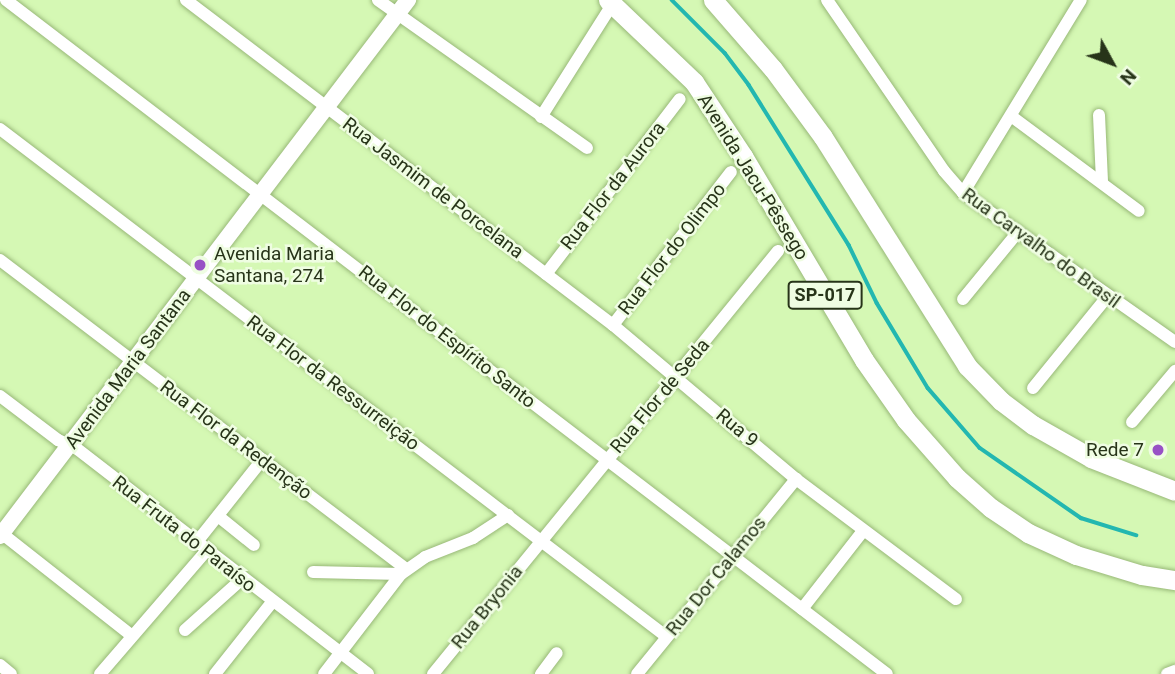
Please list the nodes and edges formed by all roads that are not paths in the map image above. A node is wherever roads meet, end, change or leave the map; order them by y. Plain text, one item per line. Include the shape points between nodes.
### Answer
1 (6, 0) edge
2 (186, 0) edge
3 (378, 0) edge
4 (408, 0) edge
5 (713, 0) edge
6 (827, 0) edge
7 (1081, 0) edge
8 (610, 2) edge
9 (397, 14) junction
10 (680, 99) dead end
11 (326, 107) junction
12 (1099, 115) dead end
13 (1011, 116) junction
14 (541, 117) junction
15 (0, 129) edge
16 (587, 148) dead end
17 (731, 172) dead end
18 (1102, 182) junction
19 (261, 193) junction
20 (963, 193) junction
21 (1139, 211) dead end
22 (1018, 232) junction
23 (778, 251) dead end
24 (0, 260) edge
25 (546, 274) junction
26 (196, 279) junction
27 (1107, 297) junction
28 (963, 299) dead end
29 (613, 325) junction
30 (1175, 342) edge
31 (133, 362) junction
32 (1175, 372) edge
33 (678, 377) junction
34 (1033, 388) dead end
35 (0, 396) edge
36 (1132, 422) dead end
37 (70, 446) junction
38 (608, 459) junction
39 (262, 460) junction
40 (796, 479) junction
41 (1175, 491) edge
42 (508, 515) junction
43 (218, 516) junction
44 (863, 531) junction
45 (1, 534) edge
46 (541, 540) junction
47 (254, 545) dead end
48 (201, 547) junction
49 (731, 555) junction
50 (403, 571) junction
51 (313, 572) dead end
52 (242, 579) junction
53 (1175, 580) edge
54 (956, 599) dead end
55 (272, 602) junction
56 (802, 609) junction
57 (185, 630) dead end
58 (131, 635) junction
59 (667, 637) junction
60 (557, 653) dead end
61 (340, 654) junction
62 (0, 665) edge
63 (1175, 671) edge
64 (11, 674) edge
65 (100, 674) edge
66 (215, 674) edge
67 (324, 674) edge
68 (368, 674) edge
69 (433, 674) edge
70 (541, 674) edge
71 (638, 674) edge
72 (887, 674) edge
73 (1167, 674) edge

1 - 19 street, Rua Flor do Espírito Santo
2 - 11 street, Rua Jasmim de Porcelana
3 - 9 street
4 - 9 street, Avenida Maria Santana
5 - 41 highway via 823,136 967,366 1033,425 1091,458
6 - 20 street, Rua Carvalho do Brasil
7 - 13 street
8 - 14 street
8 - 53 highway, Avenida Jacu-Pêssego / SP-017 via 694,82 864,360 906,420 957,478 1028,533 1076,555
9 - 11 street, Avenida Maria Santana
9 - 14 street
10 - 25 street, Rua Flor da Aurora
11 - 19 street, Avenida Maria Santana
11 - 25 street, Rua Jasmim de Porcelana
12 - 18 street
13 - 18 street
13 - 20 street
14 - 16 street
15 - 26 street, Rua Flor da Ressurreição
17 - 29 street, Rua Flor do Olimpo
18 - 21 street
19 - 26 street, Avenida Maria Santana
19 - 38 street, Rua Flor do Espírito Santo
20 - 22 street, Rua Carvalho do Brasil
22 - 27 street, Rua Carvalho do Brasil
22 - 28 street
23 - 33 street, Rua Flor de Seda
24 - 31 street, Rua Flor da Redenção
25 - 29 street, Rua Jasmim de Porcelana
26 - 31 street, Avenida Maria Santana
26 - 42 street, Rua Flor da Ressurreição
27 - 30 street, Rua Carvalho do Brasil
27 - 34 street
29 - 33 street, Rua Jasmim de Porcelana
31 - 37 street, Avenida Maria Santana
31 - 39 street, Rua Flor da Redenção
32 - 36 street
33 - 38 street, Rua Flor de Seda
33 - 40 street, Rua 9
35 - 37 street, Rua Fruta do Paraíso
37 - 45 street, Avenida Maria Santana
37 - 48 street, Rua Fruta do Paraíso
38 - 46 street, Rua Flor de Seda
38 - 49 street, Rua Flor do Espírito Santo
39 - 43 street
39 - 50 street, Rua Flor da Redenção
40 - 44 street
40 - 49 street, Rua Dor Calamos
42 - 46 street, Rua Flor da Ressurreição
42 - 50 street via 473,538 425,556
43 - 47 street
43 - 48 street
44 - 54 street
44 - 56 street
45 - 58 street
46 - 59 street, Rua Flor da Ressurreição
46 - 69 street, Rua Bryonia
48 - 52 street, Rua Fruta do Paraíso
48 - 58 street
49 - 56 street, Rua Flor do Espírito Santo
49 - 59 street, Rua Dor Calamos
50 - 51 street
50 - 61 street
52 - 55 street, Rua Fruta do Paraíso
52 - 57 street
55 - 61 street, Rua Fruta do Paraíso
55 - 66 street
56 - 72 street, Rua Flor do Espírito Santo
58 - 65 street
59 - 71 street, Rua Dor Calamos
60 - 70 street
61 - 67 street
61 - 68 street, Rua Fruta do Paraíso
62 - 64 street
63 - 73 street

